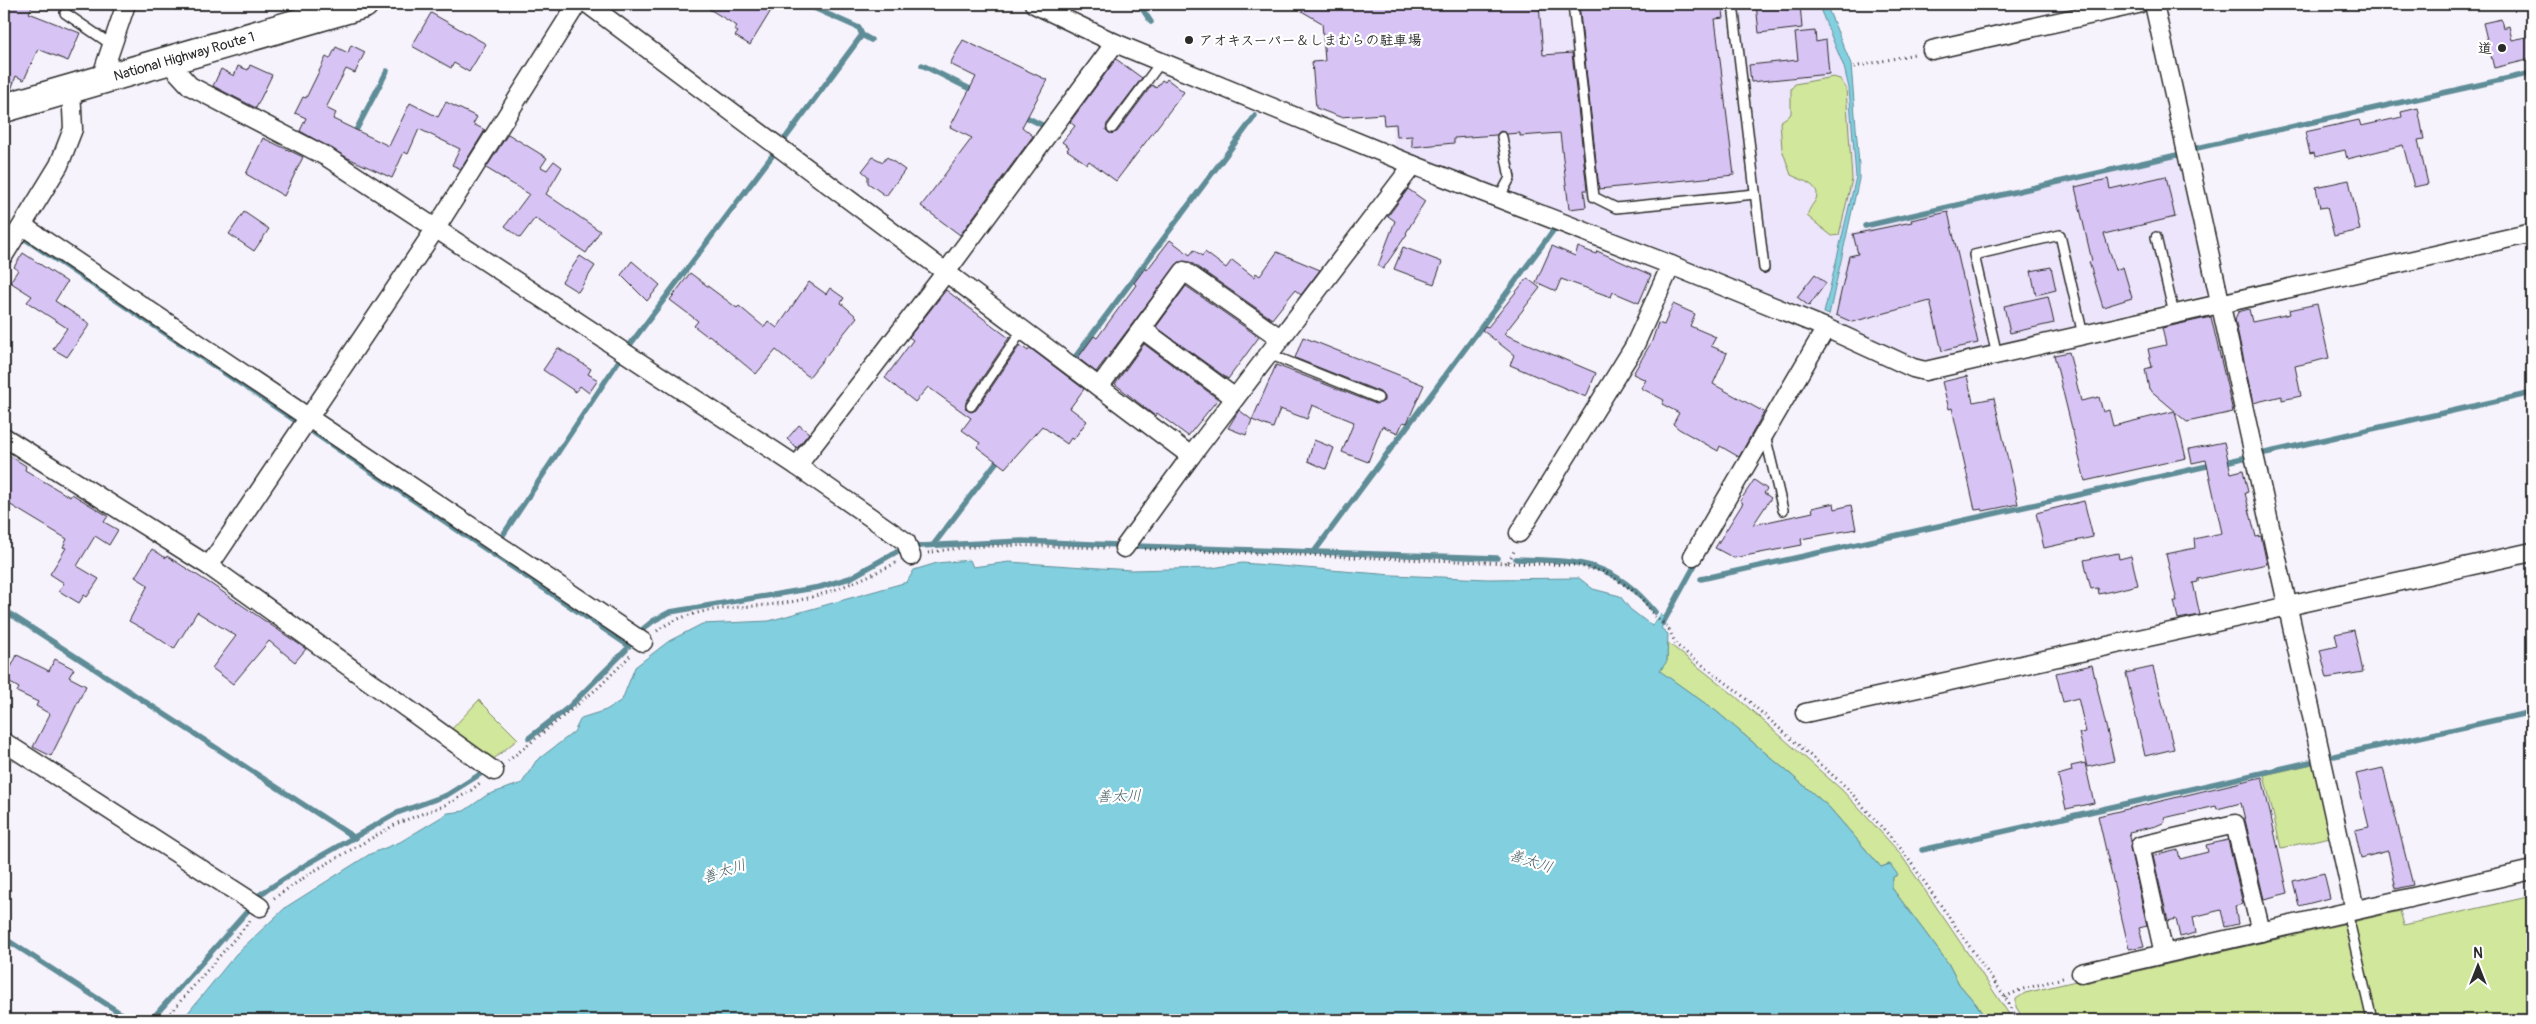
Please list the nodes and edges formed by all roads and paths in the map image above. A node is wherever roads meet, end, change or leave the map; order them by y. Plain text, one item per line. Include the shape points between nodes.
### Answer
1 (126, 4) edge
2 (364, 4) edge
3 (577, 4) edge
4 (588, 4) edge
5 (1034, 4) edge
6 (1573, 4) edge
7 (1733, 4) edge
8 (2138, 4) edge
9 (2154, 4) edge
10 (65, 13) dead end
11 (1114, 43) junction
12 (112, 45) junction
13 (1932, 50) joint
14 (167, 61) junction
15 (1161, 62) junction
16 (1854, 67) dead end
17 (100, 80) junction
18 (71, 89) junction
19 (4, 108) edge
20 (1112, 128) dead end
21 (1502, 137) dead end
22 (1413, 165) junction
23 (1755, 194) junction
24 (1500, 198) junction
25 (23, 226) junction
26 (436, 228) junction
27 (2532, 233) edge
28 (2156, 237) dead end
29 (4, 254) edge
30 (1671, 265) junction
31 (1764, 268) dead end
32 (946, 272) junction
33 (2222, 302) junction
34 (2174, 314) junction
35 (1826, 328) junction
36 (1023, 329) junction
37 (1142, 329) junction
38 (2083, 335) junction
39 (1280, 338) junction
40 (1269, 354) junction
41 (1997, 355) junction
42 (1099, 387) junction
43 (1235, 398) junction
44 (1378, 398) dead end
45 (971, 406) dead end
46 (310, 419) junction
47 (1765, 433) junction
48 (4, 437) edge
49 (1191, 456) junction
50 (797, 466) junction
51 (1783, 510) dead end
52 (1519, 533) joint
53 (1124, 548) junction
54 (2532, 552) edge
55 (911, 556) junction
56 (1693, 556) dead end
57 (1508, 562) junction
58 (209, 566) junction
59 (2289, 607) junction
60 (643, 642) junction
61 (1805, 713) dead end
62 (4, 742) edge
63 (494, 771) junction
64 (2532, 870) edge
65 (260, 908) junction
66 (2351, 911) junction
67 (2261, 932) junction
68 (2164, 954) junction
69 (2081, 973) joint
70 (2005, 997) junction
71 (164, 1020) edge
72 (2018, 1020) edge
73 (2372, 1020) edge

1 - 12 street
2 - 14 highway, National Highway Route 1
3 - 26 street
4 - 32 street
5 - 11 street
6 - 23 lane via 1594,197 1616,208
7 - 23 lane
8 - 13 street
9 - 33 street
10 - 12 lane
11 - 15 street
11 - 32 street
12 - 17 street
13 - 16 path
14 - 17 highway, National Highway Route 1
14 - 26 street via 190,86 327,157
15 - 20 lane
15 - 22 street
17 - 18 highway, National Highway Route 1
18 - 19 highway, National Highway Route 1
18 - 25 street via 73,128 59,165
21 - 24 lane via 1510,178
22 - 24 street
22 - 39 street
23 - 31 lane
24 - 30 street
25 - 29 street
25 - 46 street
26 - 46 street
26 - 50 street
27 - 33 street
28 - 34 lane
30 - 35 street
30 - 52 street via 1634,347
32 - 36 street
32 - 50 street
33 - 34 street
33 - 59 street
34 - 38 street
35 - 41 street via 1925,371
35 - 47 street
36 - 42 street
36 - 45 lane
37 - 39 street via 1184,271
37 - 42 street
37 - 43 street
38 - 41 street
38 - 41 lane via 2060,236 1974,255
39 - 40 street
40 - 43 street
40 - 44 lane
42 - 49 street
43 - 49 street
46 - 58 street
46 - 60 street
47 - 51 lane
47 - 56 street
48 - 58 street
49 - 53 street
50 - 55 street via 906,542
52 - 57 path via 1520,538
53 - 55 path via 1024,546 948,549
53 - 57 path
54 - 59 street
55 - 60 path via 857,582 799,600 671,620
57 - 70 path via 1575,565 1605,572 1631,590 1668,628 1676,645 1737,691 1846,787 1902,850
58 - 63 street
59 - 61 street
59 - 66 street
60 - 63 path via 600,687
62 - 65 street
63 - 65 path via 469,792 398,823 314,871
64 - 66 street
65 - 71 path
66 - 67 street
66 - 73 lane
67 - 68 street
67 - 68 street via 2235,824 2140,846
68 - 69 street
69 - 70 path
70 - 72 path

